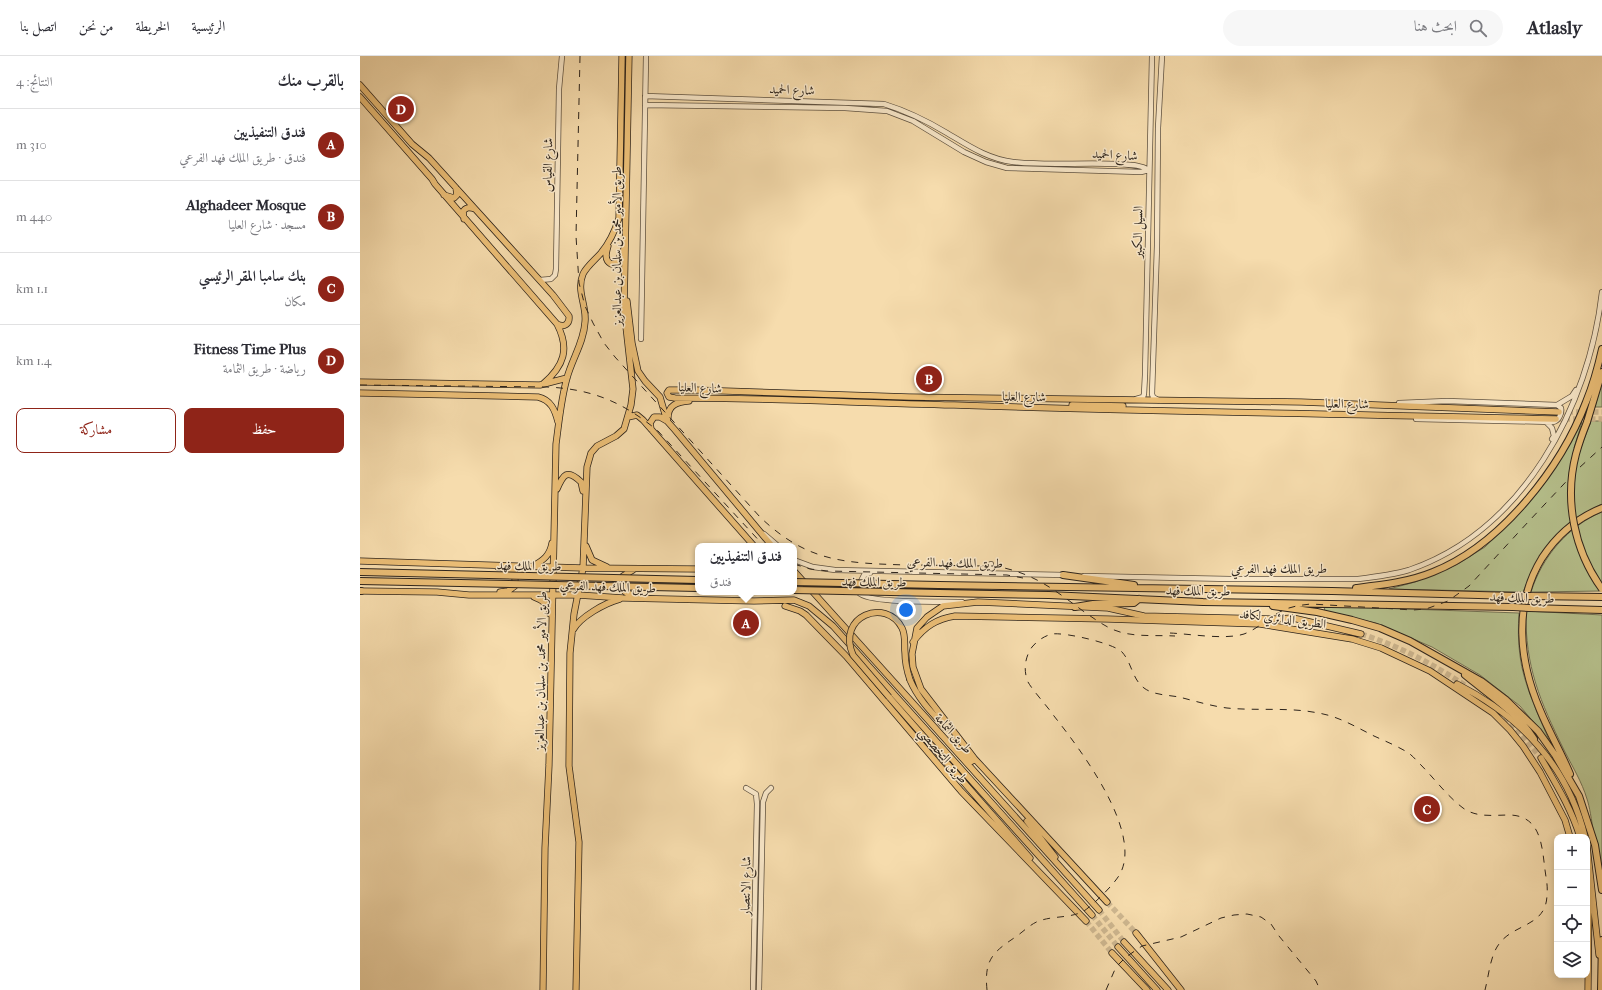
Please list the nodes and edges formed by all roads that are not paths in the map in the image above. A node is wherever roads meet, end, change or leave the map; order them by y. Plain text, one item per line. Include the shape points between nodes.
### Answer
1 (562, 56) edge
2 (622, 56) edge
3 (629, 56) edge
4 (646, 56) edge
5 (1152, 56) edge
6 (1162, 56) edge
7 (360, 84) edge
8 (645, 96) junction
9 (360, 98) edge
10 (844, 102) junction
11 (645, 105) junction
12 (845, 108) junction
13 (1158, 128) junction
14 (1150, 129) junction
15 (947, 133) junction
16 (943, 139) junction
17 (1115, 164) junction
18 (1149, 170) junction
19 (1115, 171) junction
20 (455, 187) junction
21 (444, 195) junction
22 (477, 210) junction
23 (464, 219) junction
24 (609, 242) junction
25 (625, 246) junction
26 (540, 280) junction
27 (1602, 292) edge
28 (624, 293) junction
29 (557, 324) junction
30 (641, 339) dead end
31 (1602, 350) edge
32 (1153, 372) junction
33 (1602, 372) edge
34 (1145, 375) junction
35 (567, 378) junction
36 (1582, 380) junction
37 (360, 382) edge
38 (524, 384) junction
39 (543, 384) junction
40 (360, 393) edge
41 (524, 396) junction
42 (880, 396) junction
43 (909, 397) junction
44 (714, 398) junction
45 (1132, 400) junction
46 (1147, 400) junction
47 (1159, 400) junction
48 (876, 402) junction
49 (1298, 402) junction
50 (896, 403) junction
51 (1366, 405) junction
52 (1557, 405) junction
53 (1048, 408) junction
54 (1559, 412) tunnel mouth
55 (1296, 413) junction
56 (1329, 413) junction
57 (628, 417) junction
58 (1556, 419) tunnel mouth
59 (667, 420) junction
60 (1540, 422) junction
61 (558, 424) junction
62 (651, 429) junction
63 (1548, 452) junction
64 (555, 492) junction
65 (586, 494) junction
66 (1602, 508) edge
67 (745, 515) junction
68 (555, 533) junction
69 (585, 539) junction
70 (751, 543) edge
71 (769, 543) edge
72 (775, 543) edge
73 (360, 561) edge
74 (797, 561) edge
75 (483, 564) junction
76 (991, 564) dead end
77 (532, 566) junction
78 (554, 568) junction
79 (583, 568) junction
80 (613, 569) junction
81 (637, 569) junction
82 (695, 569) edge
83 (360, 572) edge
84 (878, 572) junction
85 (991, 573) junction
86 (797, 574) edge
87 (1063, 575) junction
88 (695, 580) edge
89 (360, 581) edge
90 (797, 582) edge
91 (695, 588) edge
92 (1159, 588) junction
93 (1602, 589) edge
94 (797, 590) edge
95 (360, 591) edge
96 (1332, 591) junction
97 (478, 594) junction
98 (526, 595) junction
99 (553, 595) junction
100 (578, 595) junction
101 (1600, 597) edge
102 (623, 598) junction
103 (675, 598) junction
104 (1139, 599) junction
105 (978, 602) junction
106 (1248, 602) junction
107 (786, 606) dead end
108 (1075, 607) junction
109 (1599, 610) edge
110 (552, 623) junction
111 (833, 626) joint
112 (572, 632) junction
113 (1361, 634) tunnel mouth
114 (914, 642) junction
115 (1460, 669) junction
116 (1430, 671) junction
117 (906, 708) junction
118 (929, 721) junction
119 (1534, 739) junction
120 (974, 758) junction
121 (1541, 758) tunnel mouth
122 (994, 780) junction
123 (1000, 787) junction
124 (746, 788) dead end
125 (771, 788) dead end
126 (1579, 796) junction
127 (976, 797) junction
128 (1569, 834) edge
129 (1579, 834) edge
130 (1584, 834) edge
131 (1590, 863) edge
132 (1602, 890) edge
133 (1089, 899) junction
134 (1107, 902) tunnel mouth
135 (1589, 906) edge
136 (1099, 910) tunnel mouth
137 (1092, 915) tunnel mouth
138 (1136, 933) tunnel mouth
139 (1602, 940) edge
140 (1124, 942) tunnel mouth
141 (754, 943) junction
142 (760, 944) junction
143 (1118, 948) tunnel mouth
144 (1112, 953) tunnel mouth
145 (1601, 974) edge
146 (1586, 978) edge
147 (543, 990) edge
148 (576, 990) edge
149 (754, 990) edge
150 (759, 990) edge
151 (1147, 990) edge
152 (1157, 990) edge
153 (1168, 990) edge
154 (1181, 990) edge
155 (1587, 990) edge
156 (1601, 990) edge

1 - 26 street, شارع القياس via 555,275 551,279
2 - 24 main road, طريق الأمير محمد بن سلمان بن عبدالعزيز via 619,218
3 - 25 main road, طريق الأمير محمد بن سلمان بن عبدالعزيز
4 - 8 street
5 - 14 street, السيل الكبير
6 - 13 street, السيل الكبير
7 - 20 main road via 412,144 429,158
8 - 10 street, شارع الحميد
8 - 11 street
9 - 21 main road
10 - 12 street
10 - 15 street, شارع الحميد via 884,104 903,110
11 - 12 street, شارع الحميد
11 - 30 street
12 - 16 street, شارع الحميد via 892,112
13 - 14 street
13 - 32 street, السيل الكبير
14 - 18 street, السيل الكبير
15 - 16 street
15 - 17 street, شارع الحميد via 985,155 1014,162
16 - 19 street, شارع الحميد via 986,162 1007,168
17 - 18 street, شارع الحميد via 1142,166
17 - 19 street
18 - 19 street, شارع الحميد
18 - 34 street, السيل الكبير
20 - 21 main road via 457,195 454,198
20 - 22 main road
21 - 23 main road
22 - 23 main road via 465,209
22 - 26 main road
23 - 29 main road
24 - 25 main road via 606,257 611,264 617,262
24 - 35 main road, طريق الأمير محمد بن سلمان بن عبدالعزيز via 584,273 580,292 585,313 585,328
25 - 28 main road, طريق الأمير محمد بن سلمان بن عبدالعزيز
26 - 29 main road via 569,316 566,325
27 - 36 street, طريق الملك فهد الفرعي via 1594,341
28 - 57 main road, طريق الأمير محمد بن سلمان بن عبدالعزيز via 633,389
28 - 59 main road via 636,366 645,381 660,397
29 - 39 main road via 565,343 564,353 560,364
31 - 96 highway via 1586,402 1563,448 1542,481 1500,530 1470,553 1434,572 1402,582
32 - 34 street via 1149,382
32 - 47 street, السيل الكبير via 1153,397
33 - 93 highway, bridge via 1576,454 1571,490 1574,527 1584,556
34 - 45 street, السيل الكبير via 1144,394
35 - 39 main road
35 - 61 main road, طريق الأمير محمد بن سلمان بن عبدالعزيز
36 - 52 street via 1572,396
36 - 63 street, طريق الملك فهد الفرعي
37 - 38 main road
38 - 39 main road
38 - 41 main road via 530,390
40 - 41 main road
41 - 61 main road via 546,399 555,412
42 - 43 main road, شارع العليا
42 - 44 main road, شارع العليا via 695,390 669,390 667,393 669,397 675,398
42 - 48 main road via 882,400
43 - 45 main road, شارع العليا
43 - 50 main road via 896,398
44 - 48 main road, شارع العليا
44 - 59 main road via 676,403 669,410
45 - 46 main road, شارع العليا
46 - 47 main road, شارع العليا
46 - 53 main road via 1146,405 1142,406 1081,404
47 - 49 main road, شارع العليا
48 - 50 main road, شارع العليا
49 - 51 main road, شارع العليا
49 - 55 main road via 1234,405 1238,410
50 - 53 main road, شارع العليا
51 - 52 street via 1447,401
51 - 54 main road, شارع العليا
52 - 60 street via 1561,411 1556,422
53 - 55 main road, شارع العليا
55 - 56 main road, شارع العليا
56 - 58 main road, شارع العليا
56 - 60 street via 1415,419
57 - 62 main road via 637,415
57 - 65 main road, طريق الأمير محمد بن سلمان بن عبدالعزيز via 622,432 597,446 591,453 586,467
59 - 62 main road via 654,417 650,423
59 - 67 main road
60 - 63 street via 1547,423 1554,431
61 - 64 main road, طريق الأمير محمد بن سلمان بن عبدالعزيز
62 - 70 main road
63 - 87 street, طريق الملك فهد الفرعي via 1522,489 1491,522 1446,554 1393,574 1358,579 1316,580
64 - 65 main road via 561,479 572,474 581,482
64 - 68 main road, طريق الأمير محمد بن سلمان بن عبدالعزيز
65 - 69 main road, طريق الأمير محمد بن سلمان بن عبدالعزيز
66 - 126 highway via 1572,525 1554,542 1537,566 1526,594 1521,626 1529,676 1539,709
67 - 71 main road
67 - 72 street
68 - 77 main road via 550,552 545,559
68 - 78 main road, طريق الأمير محمد بن سلمان بن عبدالعزيز
69 - 79 main road, طريق الأمير محمد بن سلمان بن عبدالعزيز
69 - 80 main road via 592,560
73 - 75 main road, طريق الملك فهد الفرعي
74 - 84 street, طريق الملك فهد الفرعي via 813,567 835,570
75 - 77 main road, طريق الملك فهد الفرعي
75 - 97 main road via 512,570 515,573 515,586 508,591
76 - 85 street
77 - 78 main road, طريق الملك فهد الفرعي
78 - 79 main road, طريق الملك فهد الفرعي
78 - 99 main road, طريق الأمير محمد بن سلمان بن عبدالعزيز
79 - 80 main road, طريق الملك فهد الفرعي
79 - 100 main road, طريق الأمير محمد بن سلمان بن عبدالعزيز
80 - 81 main road, طريق الملك فهد الفرعي
81 - 82 main road, طريق الملك فهد الفرعي
81 - 103 main road via 623,576 620,584 623,590 629,594
83 - 88 highway, طريق الملك فهد, bridge
84 - 85 street, طريق الملك فهد الفرعي
84 - 105 street via 864,575 860,580 858,587 862,596 882,600
85 - 87 street, طريق الملك فهد الفرعي
86 - 118 main road, طريق الثمامة
87 - 92 highway
89 - 91 highway, طريق الملك فهد, bridge
90 - 92 highway, طريق الملك فهد, bridge
92 - 96 highway, طريق الملك فهد
94 - 104 highway, طريق الملك فهد, bridge
95 - 97 main road, طريق الملك فهد الفرعي
96 - 101 highway, طريق الملك فهد, bridge
97 - 98 main road, طريق الملك فهد الفرعي
98 - 99 main road, طريق الملك فهد الفرعي
98 - 110 main road via 545,602 550,610
99 - 100 main road, طريق الملك فهد الفرعي
99 - 110 main road, طريق الأمير محمد بن سلمان بن عبدالعزيز
100 - 102 main road, طريق الملك فهد الفرعي
100 - 112 main road, طريق الأمير محمد بن سلمان بن عبدالعزيز
102 - 103 main road, طريق الملك فهد الفرعي
102 - 112 main road via 594,611 579,622
103 - 111 main road, طريق الملك فهد الفرعي via 799,601
104 - 106 highway, طريق الملك فهد
104 - 108 highway via 1134,603
105 - 108 main road
105 - 114 main road via 943,606 917,628
106 - 109 highway, طريق الملك فهد, bridge
106 - 115 highway via 1317,612 1380,628 1410,641
107 - 127 main road, طريق التخصصي via 806,615 846,656 961,791 1086,921
108 - 113 main road via 1108,608 1144,616 1293,618
110 - 147 main road, طريق الأمير محمد بن سلمان بن عبدالعزيز
111 - 117 main road, طريق الثمامة
112 - 148 main road, طريق الأمير محمد بن سلمان بن عبدالعزيز via 569,766 579,842
114 - 116 main road, الطريق الدائري لكافد via 923,630 935,622 955,616 1260,624 1352,639 1391,652
114 - 120 main road via 913,667 921,689
115 - 119 highway via 1516,717
115 - 126 highway via 1506,700 1538,731
116 - 119 main road via 1489,703
116 - 128 main road, الطريق الدائري لكافد via 1493,714 1523,746 1551,791
117 - 127 main road
117 - 137 main road, طريق الثمامة
118 - 122 main road
118 - 133 main road, طريق الثمامة
119 - 130 main road via 1564,783 1578,813
120 - 122 main road
120 - 127 main road, bridge via 914,690 906,667 904,634 897,622 880,612 871,613 853,624 849,641 853,655
121 - 129 main road via 1562,794
122 - 123 main road
123 - 133 main road
123 - 134 main road
124 - 141 street, شارع الانتصار via 756,794 757,804
125 - 142 street, شارع الانتصار via 763,802
126 - 132 highway via 1595,845
131 - 145 main road
133 - 136 main road, طريق الثمامة
135 - 155 main road
138 - 154 main road
139 - 145 highway
140 - 153 main road
141 - 142 street
141 - 149 street, شارع الانتصار
142 - 150 street, شارع الانتصار
143 - 152 main road
144 - 151 main road
145 - 156 highway
146 - 155 main road

